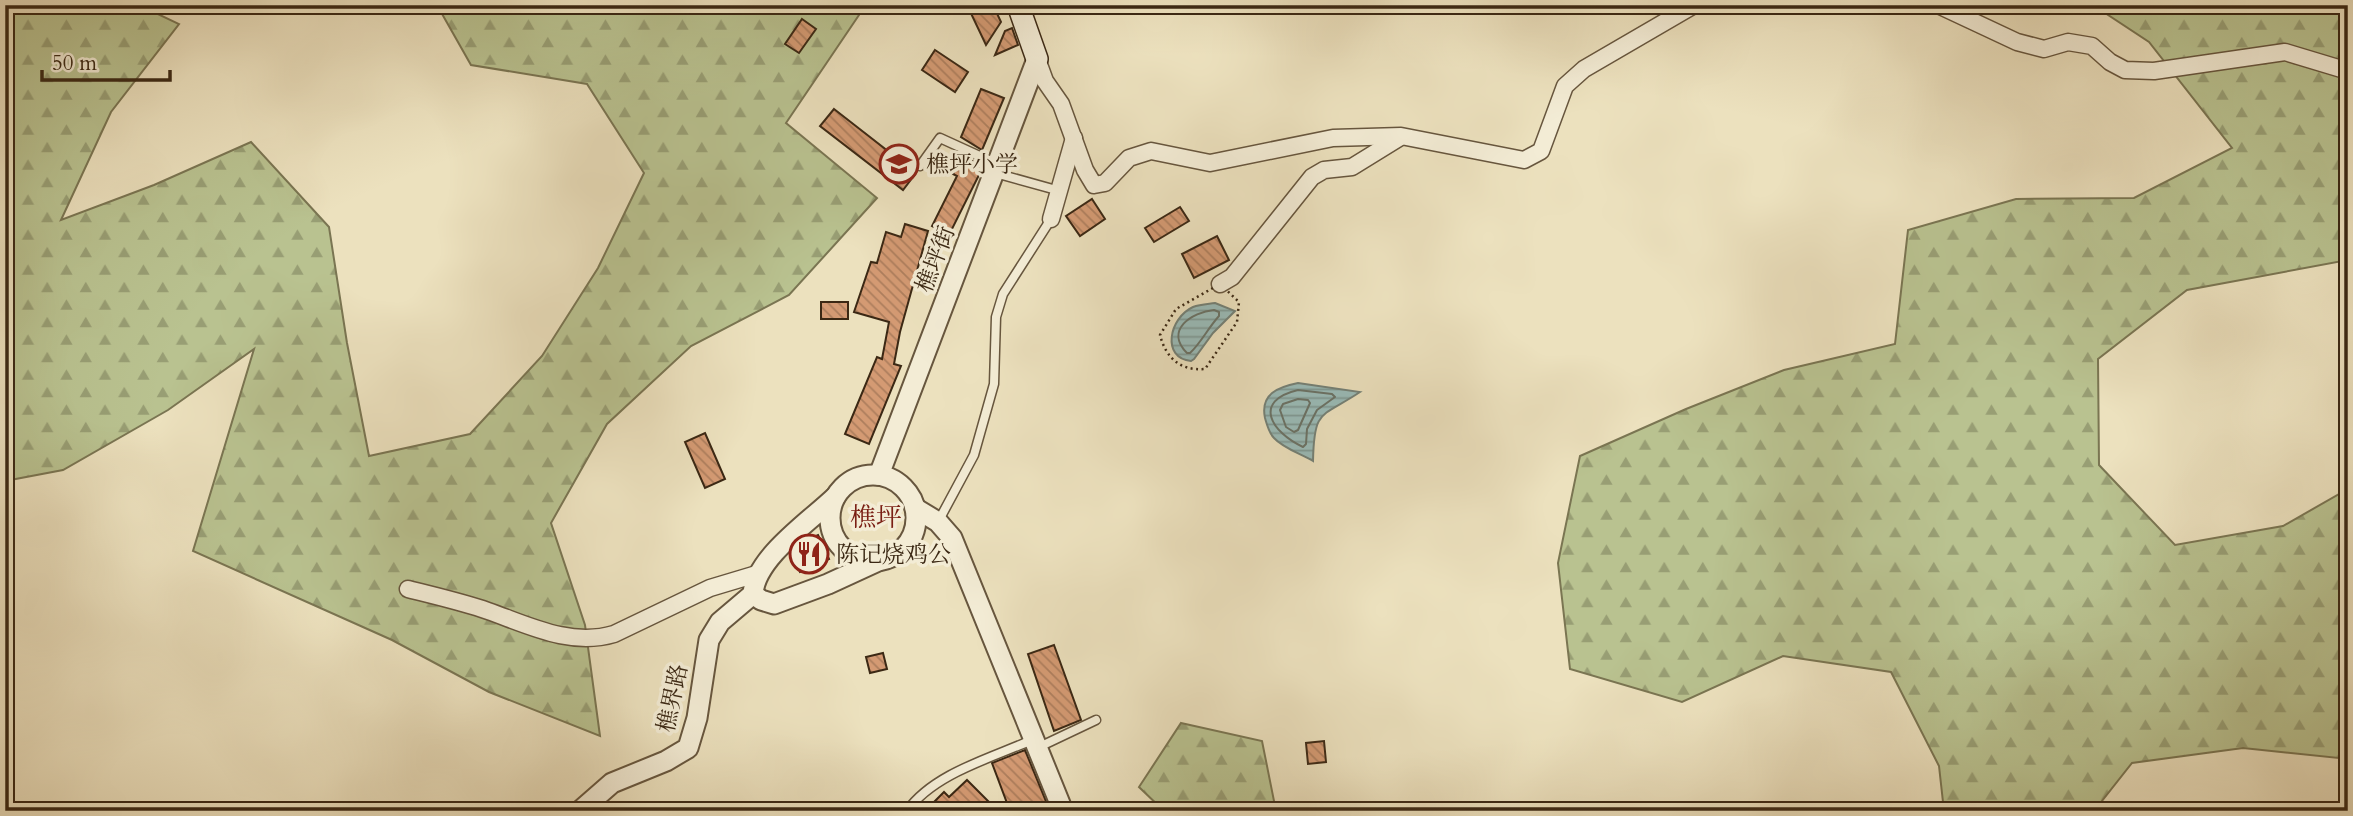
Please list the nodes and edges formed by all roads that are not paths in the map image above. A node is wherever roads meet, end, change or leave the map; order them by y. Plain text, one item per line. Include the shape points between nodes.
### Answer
1 (1018, 5) edge
2 (1693, 5) edge
3 (1938, 5) edge
4 (1037, 59) junction
5 (2348, 71) edge
6 (1401, 136) junction
7 (1074, 138) junction
8 (920, 166) dead end
9 (996, 168) junction
10 (1059, 191) junction
11 (1051, 219) joint
12 (1220, 284) road end
13 (879, 475) junction
14 (835, 497) junction
15 (915, 508) junction
16 (938, 522) junction
17 (877, 561) junction
18 (760, 573) junction
19 (408, 589) dead end
20 (753, 594) junction
21 (1096, 720) dead end
22 (1036, 744) junction
23 (580, 811) edge
24 (907, 811) edge
25 (1063, 811) edge

1 - 4 main road
2 - 6 street via 1584,69 1565,86 1541,151 1524,160
3 - 5 street via 2017,42 2044,49 2068,42 2092,46 2125,70 2154,71 2284,51
4 - 7 street
4 - 9 street, 樵坪街
6 - 7 street via 1333,138 1210,163 1151,151 1129,158 1105,183 1094,185
6 - 12 street via 1352,167 1324,170 1312,177 1232,277
7 - 10 street
8 - 9 lane via 940,138
9 - 10 lane
9 - 13 street, 樵坪街
10 - 11 street
11 - 16 lane via 1003,294 996,317 994,384 974,455
13 - 14 street via 859,477
13 - 15 street via 906,490
14 - 17 street via 830,517 835,537 857,558
14 - 18 street via 767,559
15 - 16 street
15 - 17 street via 915,529 905,547
16 - 22 street via 952,538
17 - 20 street via 774,604
18 - 19 street via 710,588 600,638 545,633 487,610
18 - 20 street
20 - 23 street, 樵界路 via 720,622 709,640 688,748 612,783
21 - 22 lane
22 - 24 lane via 938,781
22 - 25 street

